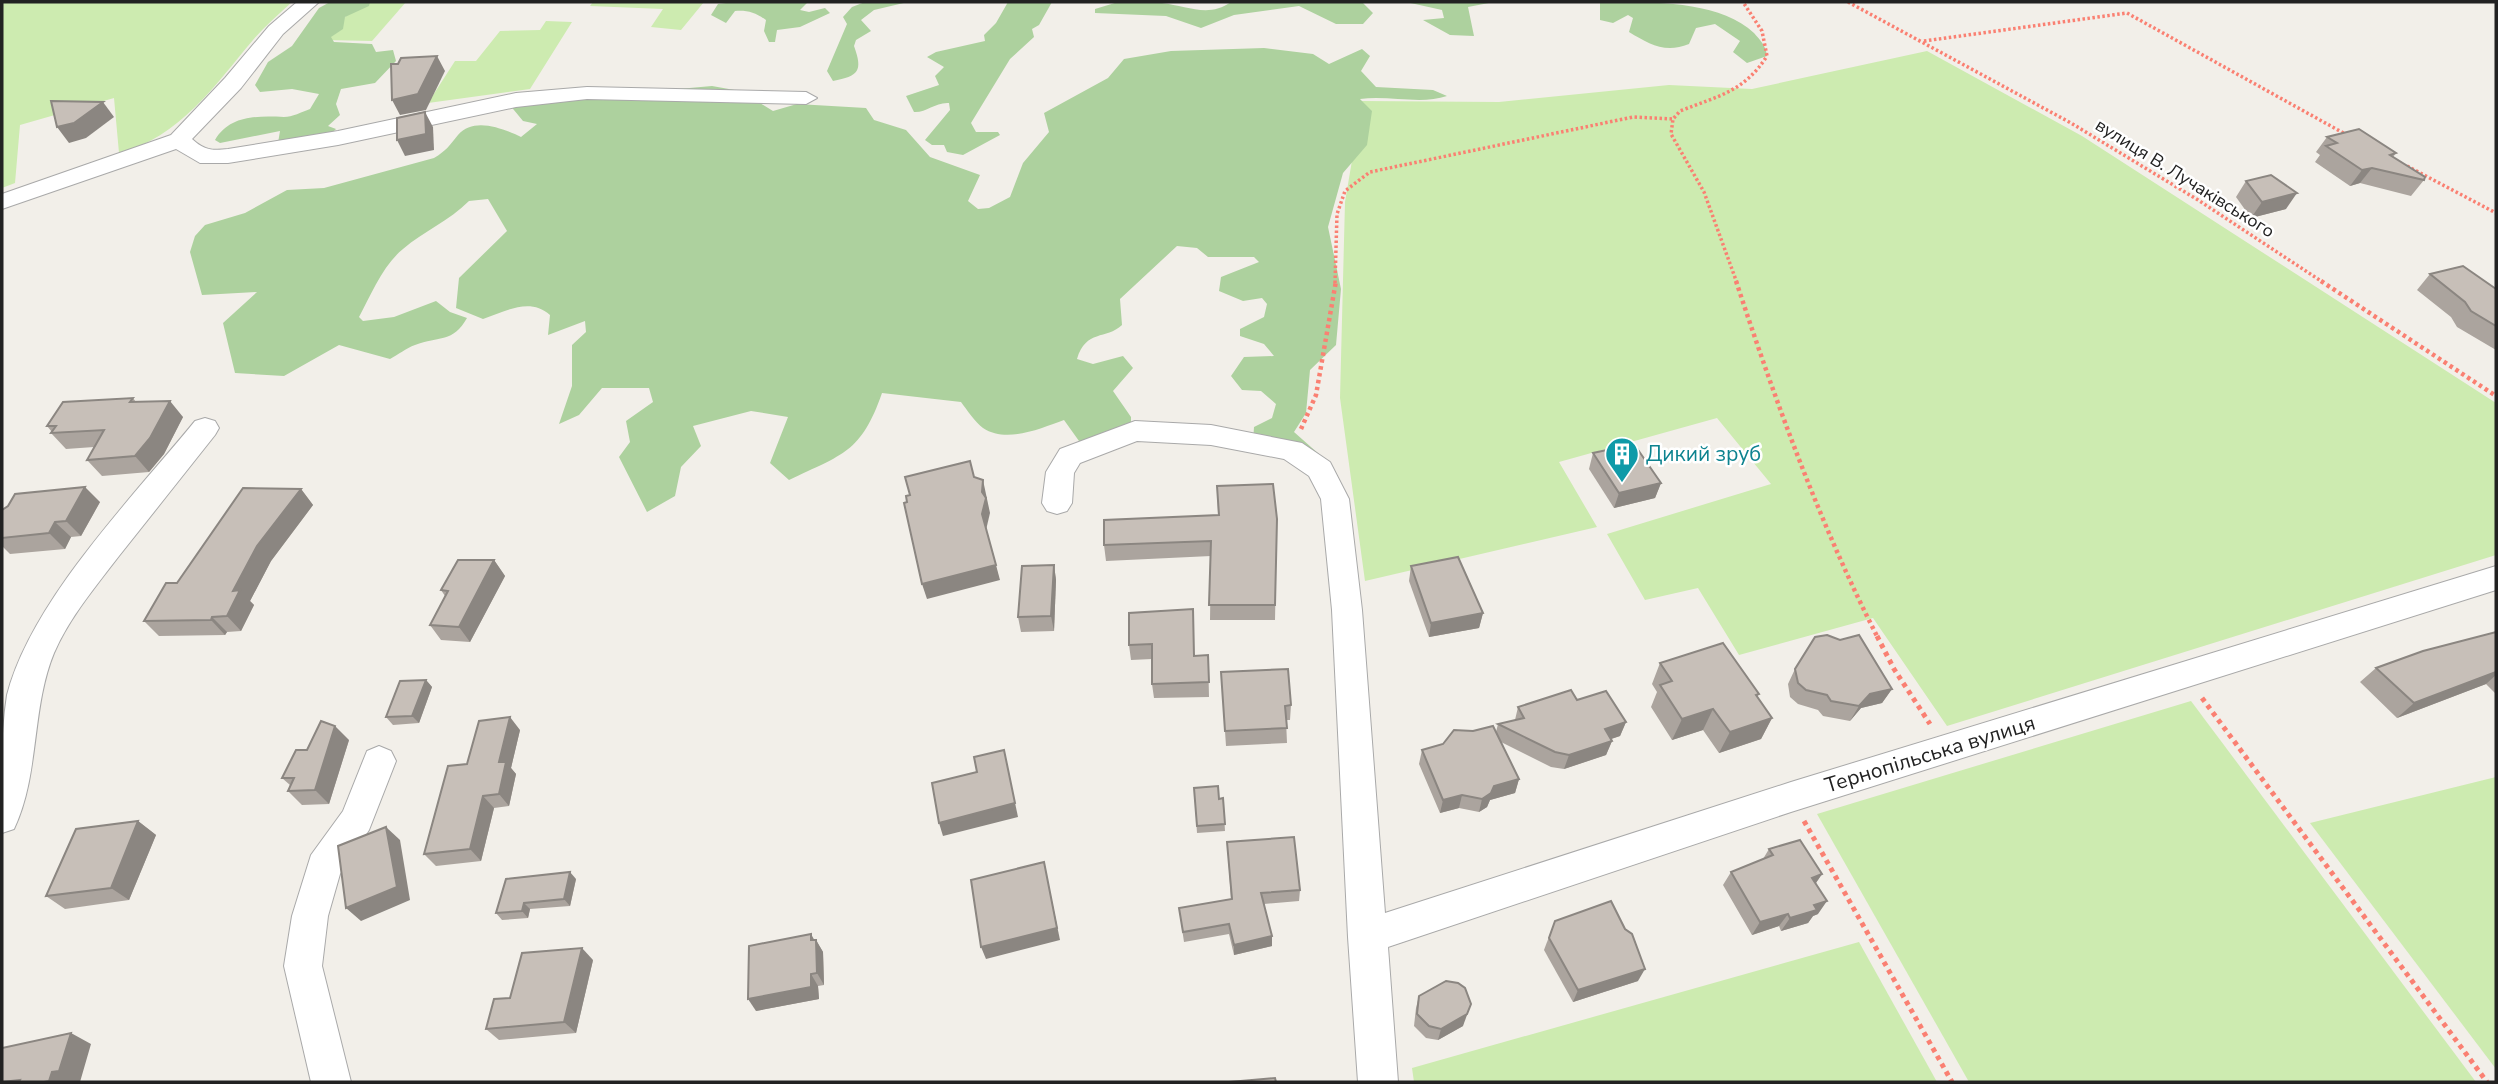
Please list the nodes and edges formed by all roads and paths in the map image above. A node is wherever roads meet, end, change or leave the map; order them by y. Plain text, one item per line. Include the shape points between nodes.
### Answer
1 (309, 2) edge
2 (1743, 2) edge
3 (1848, 2) edge
4 (1922, 42) junction
5 (807, 98) dead end
6 (1673, 119) junction
7 (179, 140) junction
8 (2357, 140) edge
9 (2404, 165) edge
10 (2, 202) edge
11 (2496, 213) edge
12 (2496, 396) edge
13 (205, 428) dead end
14 (1292, 450) junction
15 (1057, 503) dead end
16 (2496, 578) edge
17 (2185, 675) junction
18 (1947, 750) junction
19 (379, 761) dead end
20 (1791, 797) junction
21 (2, 818) edge
22 (1366, 937) junction
23 (331, 1082) edge
24 (1378, 1082) edge
25 (1952, 1082) edge
26 (2487, 1082) edge

1 - 7 street via 276,30
2 - 6 path via 1762,31 1767,56 1754,77 1740,88 1681,110
3 - 4 path, вулиця В. Лучаківського
4 - 8 path via 2127,13
4 - 12 path, вулиця В. Лучаківського via 2071,123 2198,200
5 - 7 street via 587,93 516,100 338,138 208,158
6 - 14 path via 1633,117 1370,172 1345,191 1337,214 1336,274 1316,395
6 - 18 path via 1671,134 1704,192 1762,359 1854,591 1894,669
7 - 10 street
9 - 11 path
13 - 21 street via 73,593 40,648 23,696
14 - 15 street via 1211,435 1135,430 1070,456 1060,472
14 - 22 street via 1320,469 1335,499 1347,610
16 - 17 street, Тернопільська вулиця
17 - 18 street, Тернопільська вулиця
17 - 26 path
18 - 20 street, Тернопільська вулиця
19 - 23 street via 357,819 324,867 310,916 303,966
20 - 22 street, Тернопільська вулиця
20 - 25 path
22 - 24 street

